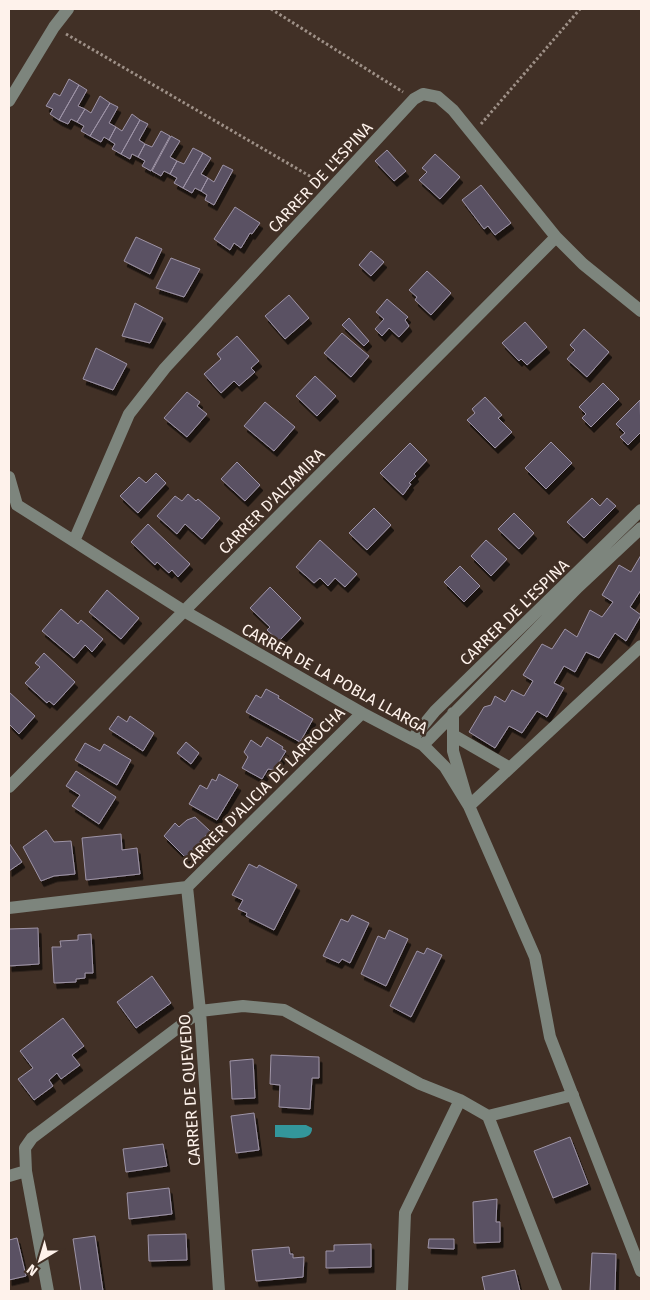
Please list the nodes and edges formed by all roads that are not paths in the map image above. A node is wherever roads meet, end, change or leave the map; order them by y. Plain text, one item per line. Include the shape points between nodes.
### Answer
1 (68, 9) edge
2 (9, 101) edge
3 (556, 238) junction
4 (641, 311) edge
5 (9, 477) edge
6 (13, 506) edge
7 (641, 510) edge
8 (641, 528) edge
9 (74, 541) junction
10 (184, 611) junction
11 (641, 646) edge
12 (362, 713) junction
13 (453, 713) junction
14 (453, 735) junction
15 (417, 742) junction
16 (510, 768) junction
17 (9, 787) edge
18 (469, 806) junction
19 (187, 887) junction
20 (9, 908) edge
21 (200, 1011) junction
22 (573, 1095) junction
23 (460, 1100) junction
24 (488, 1116) junction
25 (26, 1171) junction
26 (9, 1176) edge
27 (641, 1271) edge
28 (48, 1291) edge
29 (219, 1291) edge
30 (402, 1291) edge
31 (556, 1291) edge

1 - 2 street
3 - 4 street
3 - 9 street, CARRER DE L'ESPINA via 452,110 438,97 423,94 414,99 165,368 129,414
3 - 10 street, CARRER D'ALTAMIRA
5 - 6 street
6 - 9 street, CARRER DE LA POBLA LLARGA
7 - 15 street, CARRER DE L'ESPINA via 435,711
8 - 13 street
9 - 10 street, CARRER DE LA POBLA LLARGA
10 - 12 street, CARRER DE LA POBLA LLARGA
10 - 17 street, CARRER D'ALTAMIRA
11 - 16 street
12 - 15 street, CARRER DE LA POBLA LLARGA
12 - 19 street, CARRER D'ALICIA DE LARROCHA
13 - 14 street
13 - 15 street
14 - 16 street
14 - 18 street via 453,751
15 - 18 street, CARRER DE LA POBLA LLARGA via 445,767
16 - 18 street
18 - 22 street, CARRER DE LA POBLA LLARGA via 535,957 550,1037
19 - 20 street, CARRER D'ALICIA DE LARROCHA
19 - 21 street, CARRER DE QUEVEDO
21 - 23 street via 243,1006 284,1010 420,1084
21 - 25 street via 32,1138 25,1148
21 - 29 street, CARRER DE QUEVEDO
22 - 24 street
22 - 27 street, CARRER DE LA POBLA LLARGA
23 - 24 street
23 - 30 street via 405,1214
24 - 31 street
25 - 26 street
25 - 28 street

